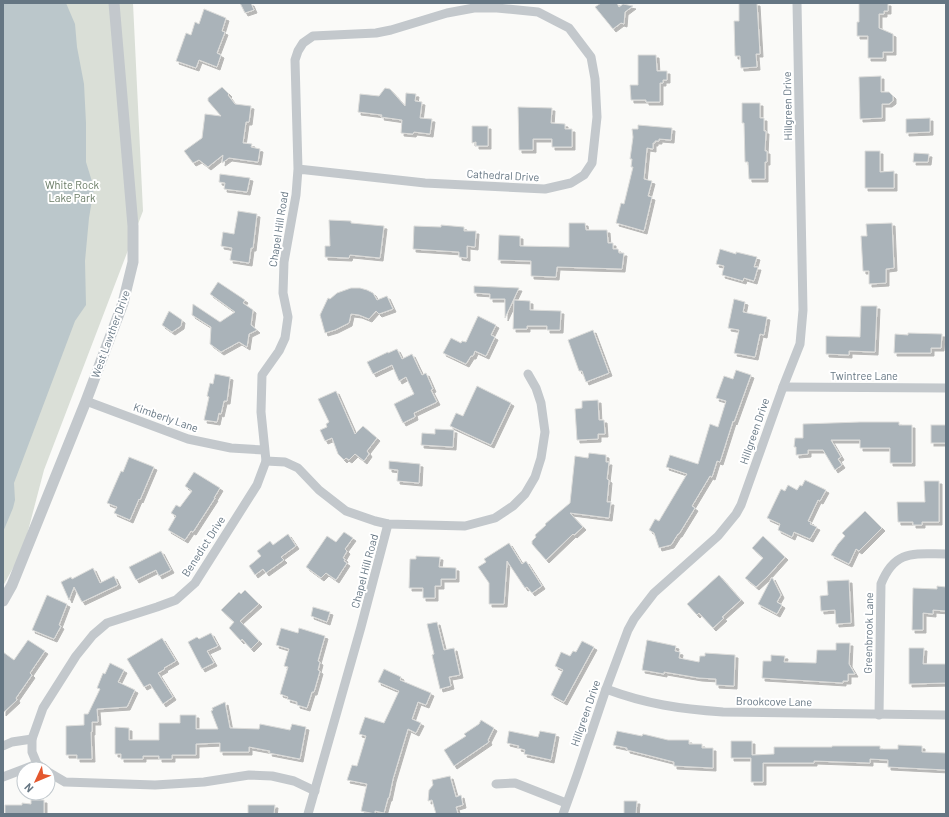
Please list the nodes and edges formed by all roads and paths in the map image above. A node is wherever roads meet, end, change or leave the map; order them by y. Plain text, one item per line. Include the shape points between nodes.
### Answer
1 (114, 3) edge
2 (797, 3) edge
3 (539, 8) edge
4 (298, 169) junction
5 (528, 374) dead end
6 (783, 387) junction
7 (946, 388) edge
8 (86, 401) junction
9 (264, 450) junction
10 (266, 461) junction
11 (388, 524) junction
12 (946, 554) edge
13 (3, 601) edge
14 (606, 689) junction
15 (879, 715) junction
16 (946, 715) edge
17 (32, 739) junction
18 (3, 746) edge
19 (37, 761) edge
20 (16, 774) edge
21 (3, 777) edge
22 (56, 777) edge
23 (496, 784) dead end
24 (315, 791) junction
25 (566, 803) junction
26 (308, 814) edge
27 (563, 814) edge

1 - 8 street, West Lawther Drive via 133,226 133,262 123,303
2 - 6 street, Hillgreen Drive via 803,310 800,344
3 - 4 street, Chapel Hill Road via 474,8 446,13 376,33 313,36 303,43 295,60
3 - 4 street, Cathedral Drive via 569,28 591,57 597,117 592,163 584,175 572,183 545,189 425,183
4 - 9 street, Chapel Hill Road via 284,262 283,293 288,317 285,338 262,375
5 - 11 street via 541,403 545,432 535,478 525,494 495,518 465,526
6 - 7 street, Twintree Lane
6 - 14 street, Hillgreen Drive via 738,510 718,536 660,586 634,618
8 - 9 street, Kimberly Lane via 188,439 230,448
8 - 13 street, West Lawther Drive via 12,585
9 - 10 street, Chapel Hill Road
10 - 11 street, Chapel Hill Road via 285,462 298,468 319,490 346,511
10 - 17 street, Benedict Drive via 257,485 195,583 176,600 107,623 93,635 76,656 43,708
11 - 24 street, Chapel Hill Road
12 - 15 street, Greenbrook Lane via 905,556 886,571 881,584
14 - 15 street, Brookcove Lane via 663,706 694,710
14 - 25 street, Hillgreen Drive
15 - 16 street, Brookcove Lane
17 - 18 street
17 - 19 street, Benedict Drive via 32,752
20 - 21 street, Benedict Drive
22 - 24 street via 65,782 148,785 204,782 249,775 272,776 294,781
23 - 25 street via 515,783
24 - 26 street, Chapel Hill Road
25 - 27 street, Hillgreen Drive

